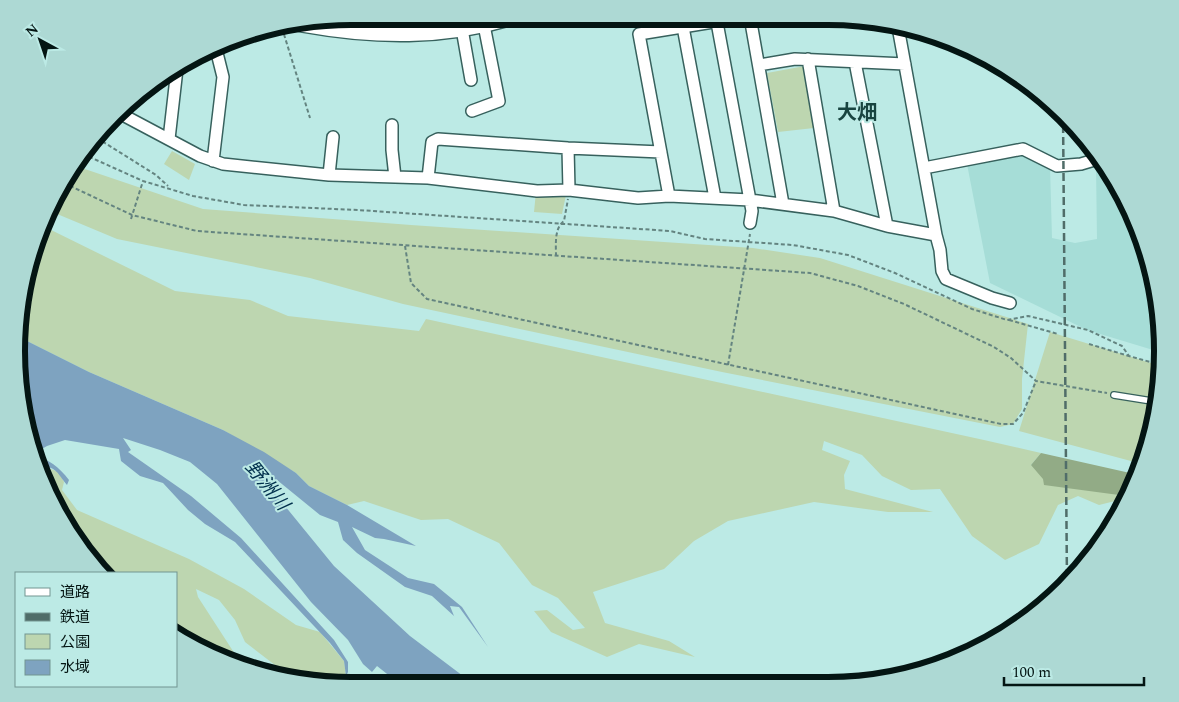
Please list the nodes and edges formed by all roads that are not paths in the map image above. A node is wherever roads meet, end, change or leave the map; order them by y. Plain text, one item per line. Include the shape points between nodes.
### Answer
1 (484, 25) joint
2 (692, 25) edge
3 (718, 25) edge
4 (752, 25) edge
5 (322, 27) edge
6 (683, 27) junction
7 (462, 29) junction
8 (899, 33) edge
9 (218, 54) edge
10 (808, 59) junction
11 (855, 62) junction
12 (905, 64) junction
13 (759, 65) junction
14 (177, 76) edge
15 (471, 80) dead end
16 (472, 110) dead end
17 (127, 113) edge
18 (392, 125) dead end
19 (333, 137) dead end
20 (169, 139) junction
21 (568, 148) junction
22 (661, 152) junction
23 (1092, 160) edge
24 (213, 161) junction
25 (924, 168) junction
26 (328, 174) junction
27 (395, 177) junction
28 (428, 178) junction
29 (569, 190) junction
30 (669, 196) junction
31 (715, 198) junction
32 (750, 200) junction
33 (784, 204) junction
34 (834, 211) junction
35 (887, 226) junction
36 (750, 227) road end
37 (936, 235) junction
38 (1010, 304) dead end
39 (1114, 395) road end
40 (1150, 401) edge

1 - 7 main road
1 - 16 street via 499,101
2 - 6 street
3 - 32 street
4 - 13 street
5 - 7 main road via 376,34 434,34
6 - 22 street via 639,34
6 - 31 street
7 - 15 street
8 - 12 street
9 - 24 street via 223,76
10 - 11 street
10 - 13 street
10 - 34 street
11 - 12 street
11 - 35 street
12 - 25 street
13 - 33 street
14 - 20 street
17 - 20 street
18 - 27 street
19 - 26 street
20 - 24 street
21 - 22 street
21 - 28 street via 438,139 432,142
21 - 29 street
22 - 30 street
23 - 25 street via 1057,166 1023,149
24 - 26 street
25 - 37 street
26 - 27 street
27 - 28 street
28 - 29 street via 536,191
29 - 30 street via 638,198
30 - 31 street
31 - 32 street
32 - 33 street
32 - 36 street
33 - 34 street
34 - 35 street
35 - 37 street
37 - 38 street via 946,279
39 - 40 lane

